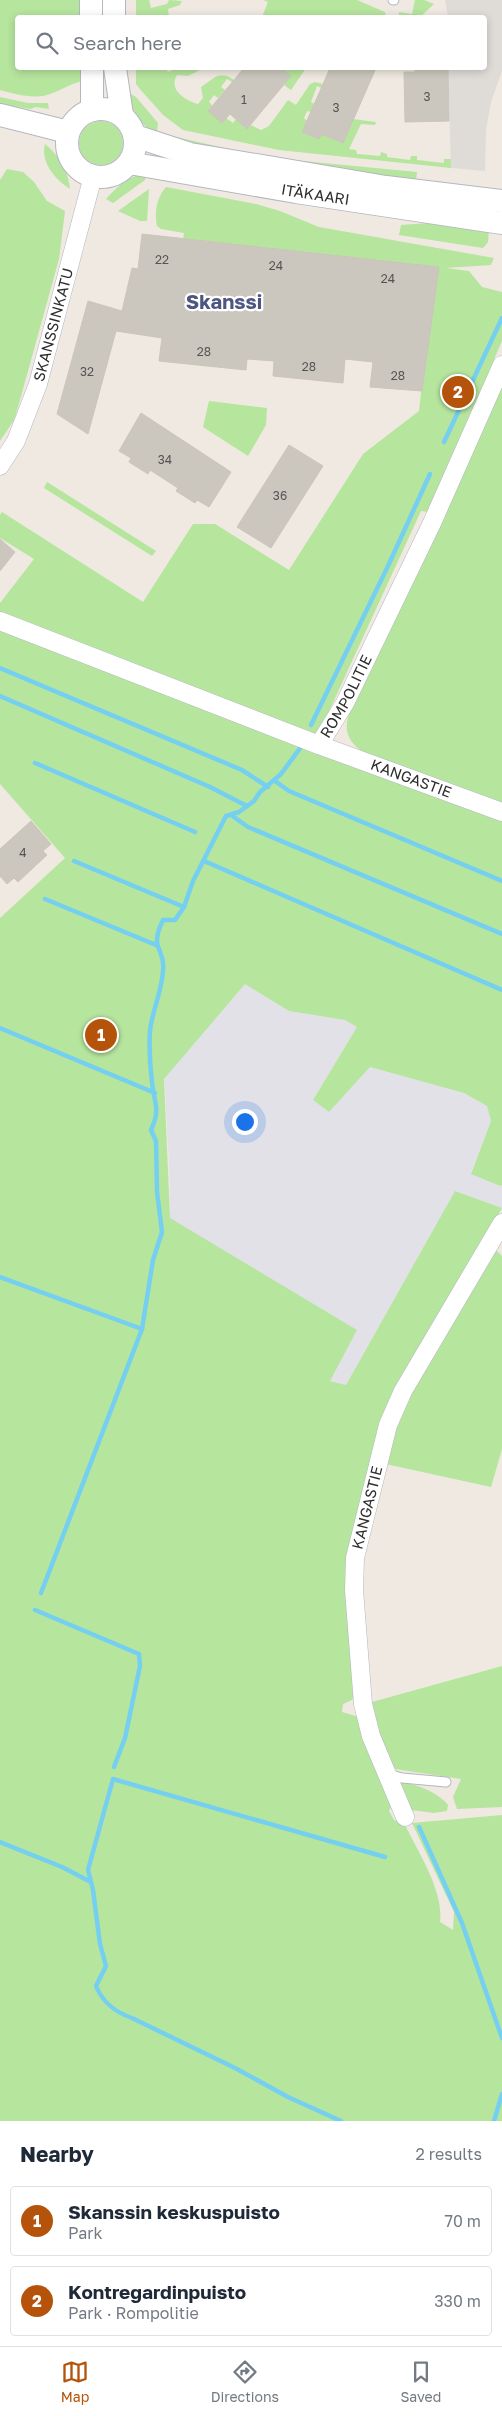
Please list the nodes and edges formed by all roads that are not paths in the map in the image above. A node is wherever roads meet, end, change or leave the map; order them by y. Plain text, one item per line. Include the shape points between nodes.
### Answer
1 (91, 0) edge
2 (114, 0) edge
3 (91, 15) edge
4 (114, 15) edge
5 (92, 70) edge
6 (115, 70) edge
7 (92, 110) junction
8 (0, 115) edge
9 (122, 115) junction
10 (68, 132) junction
11 (135, 136) junction
12 (129, 163) junction
13 (93, 176) junction
14 (502, 201) edge
15 (502, 223) edge
16 (502, 365) edge
17 (0, 466) edge
18 (0, 620) edge
19 (320, 745) junction
20 (502, 812) edge
21 (502, 1223) edge
22 (388, 1774) junction
23 (446, 1782) dead end
24 (405, 1817) dead end

1 - 3 street
2 - 4 street
5 - 7 street
6 - 9 street
7 - 9 street via 107,109
7 - 10 street via 77,118
8 - 10 street
9 - 11 street
10 - 13 street via 67,146 72,160 81,171
11 - 12 street via 135,150
11 - 14 street, ITÄKAARI via 190,154 386,187
12 - 13 street via 110,176
12 - 15 street, ITÄKAARI
13 - 17 street, SKANSSINKATU via 38,384 16,441
16 - 19 street, ROMPOLITIE via 432,523 345,703
18 - 19 street, ROMPOLITIE
19 - 20 street, KANGASTIE
21 - 22 street, KANGASTIE via 404,1391 388,1425 355,1558 354,1590 363,1704 371,1736
22 - 23 lane
22 - 24 street, KANGASTIE

